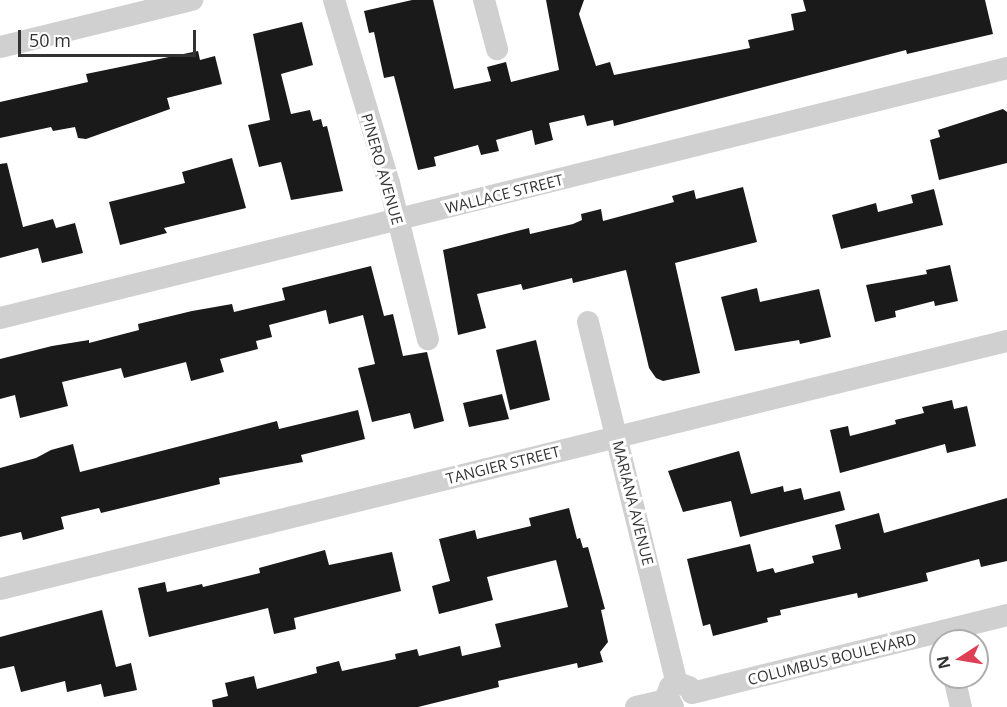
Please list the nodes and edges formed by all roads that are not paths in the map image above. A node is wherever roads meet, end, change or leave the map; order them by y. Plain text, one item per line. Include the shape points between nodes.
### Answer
1 (192, 0) edge
2 (334, 0) edge
3 (484, 0) edge
4 (0, 47) edge
5 (497, 49) dead end
6 (1007, 68) edge
7 (397, 221) junction
8 (0, 318) edge
9 (588, 322) dead end
10 (428, 339) dead end
11 (1007, 341) edge
12 (616, 437) junction
13 (0, 589) edge
14 (1007, 615) edge
15 (964, 629) edge
16 (929, 639) edge
17 (957, 689) edge
18 (679, 698) edge
19 (636, 707) edge
20 (962, 707) edge

1 - 4 street
2 - 7 street, PINERO AVENUE
3 - 5 street
6 - 7 street, WALLACE STREET
7 - 8 street, WALLACE STREET
7 - 10 street, PINERO AVENUE
9 - 12 street, MARIANA AVENUE
11 - 12 street, TANGIER STREET
12 - 13 street, TANGIER STREET
12 - 18 street, MARIANA AVENUE
14 - 15 street, COLUMBUS BOULEVARD
16 - 18 street, COLUMBUS BOULEVARD
17 - 20 street
18 - 19 street, COLUMBUS BOULEVARD

